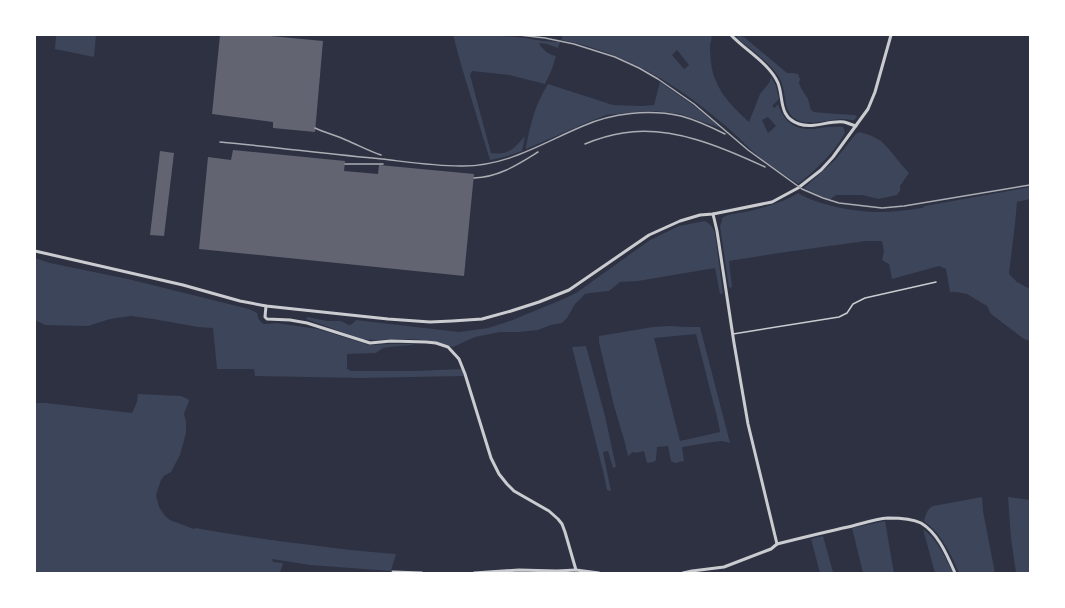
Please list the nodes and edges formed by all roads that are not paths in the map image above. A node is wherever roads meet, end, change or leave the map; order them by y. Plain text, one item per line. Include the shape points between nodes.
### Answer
1 (731, 35) edge
2 (891, 35) edge
3 (856, 126) junction
4 (713, 214) junction
5 (35, 251) edge
6 (936, 282) dead end
7 (266, 306) junction
8 (733, 334) junction
9 (777, 544) junction
10 (576, 570) junction
11 (393, 572) dead end
12 (422, 573) edge
13 (474, 573) edge
14 (599, 573) edge
15 (683, 573) edge
16 (955, 573) edge

1 - 3 street via 774,76 785,114 792,121 807,126 845,122
2 - 3 street via 875,92
3 - 4 street via 821,170 798,188 778,199 759,205
4 - 7 street via 680,221 649,236 569,290 482,319 430,322 388,320
4 - 8 street
5 - 7 street
6 - 8 lane via 865,298 853,304 847,313 839,317
7 - 10 street via 264,317 267,319 307,323 370,343 426,342 448,348 459,359 491,458 499,474 514,491 543,507 558,519 565,532
8 - 9 street via 748,424
9 - 15 street via 771,549 724,567
9 - 16 street via 886,518 900,518 920,523 929,529 939,541
10 - 13 street
10 - 14 street
11 - 12 street

